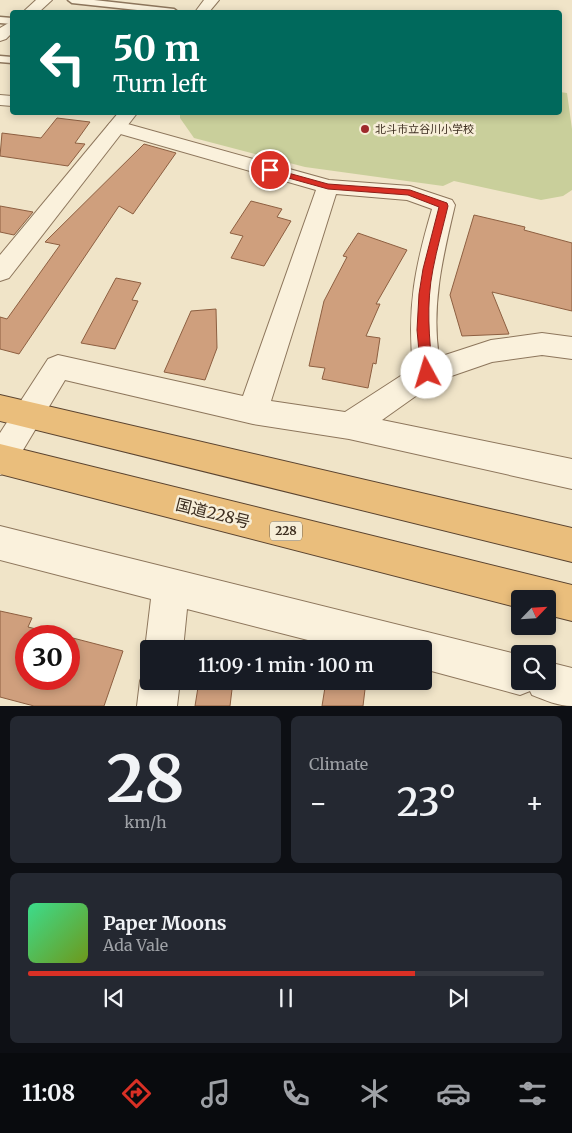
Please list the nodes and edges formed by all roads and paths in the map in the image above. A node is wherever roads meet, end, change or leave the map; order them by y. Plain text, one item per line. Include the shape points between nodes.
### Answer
1 (45, 0) edge
2 (72, 0) edge
3 (212, 0) edge
4 (32, 10) edge
5 (157, 10) edge
6 (204, 10) edge
7 (10, 28) edge
8 (0, 36) edge
9 (120, 117) edge
10 (328, 187) junction
11 (0, 272) edge
12 (572, 348) edge
13 (427, 373) junction
14 (14, 411) edge
15 (253, 411) junction
16 (349, 426) junction
17 (0, 460) edge
18 (572, 474) edge
19 (0, 543) edge
20 (572, 545) edge
21 (171, 586) junction
22 (572, 603) edge
23 (165, 640) edge
24 (383, 640) edge
25 (432, 652) edge
26 (511, 673) edge
27 (556, 684) edge
28 (572, 688) edge
29 (159, 690) edge
30 (157, 706) edge

1 - 4 street
2 - 5 lane
3 - 6 street
7 - 8 street
9 - 10 street
9 - 11 street
10 - 13 street via 410,193 444,206 424,294
10 - 15 street
12 - 13 street via 542,344 491,351
13 - 16 street
14 - 15 street via 58,367
14 - 17 street
14 - 20 highway
15 - 16 street
16 - 18 street
17 - 22 highway, 国道228号 / 228
19 - 21 street
21 - 23 street
21 - 24 street
25 - 26 street
27 - 28 street
29 - 30 street

